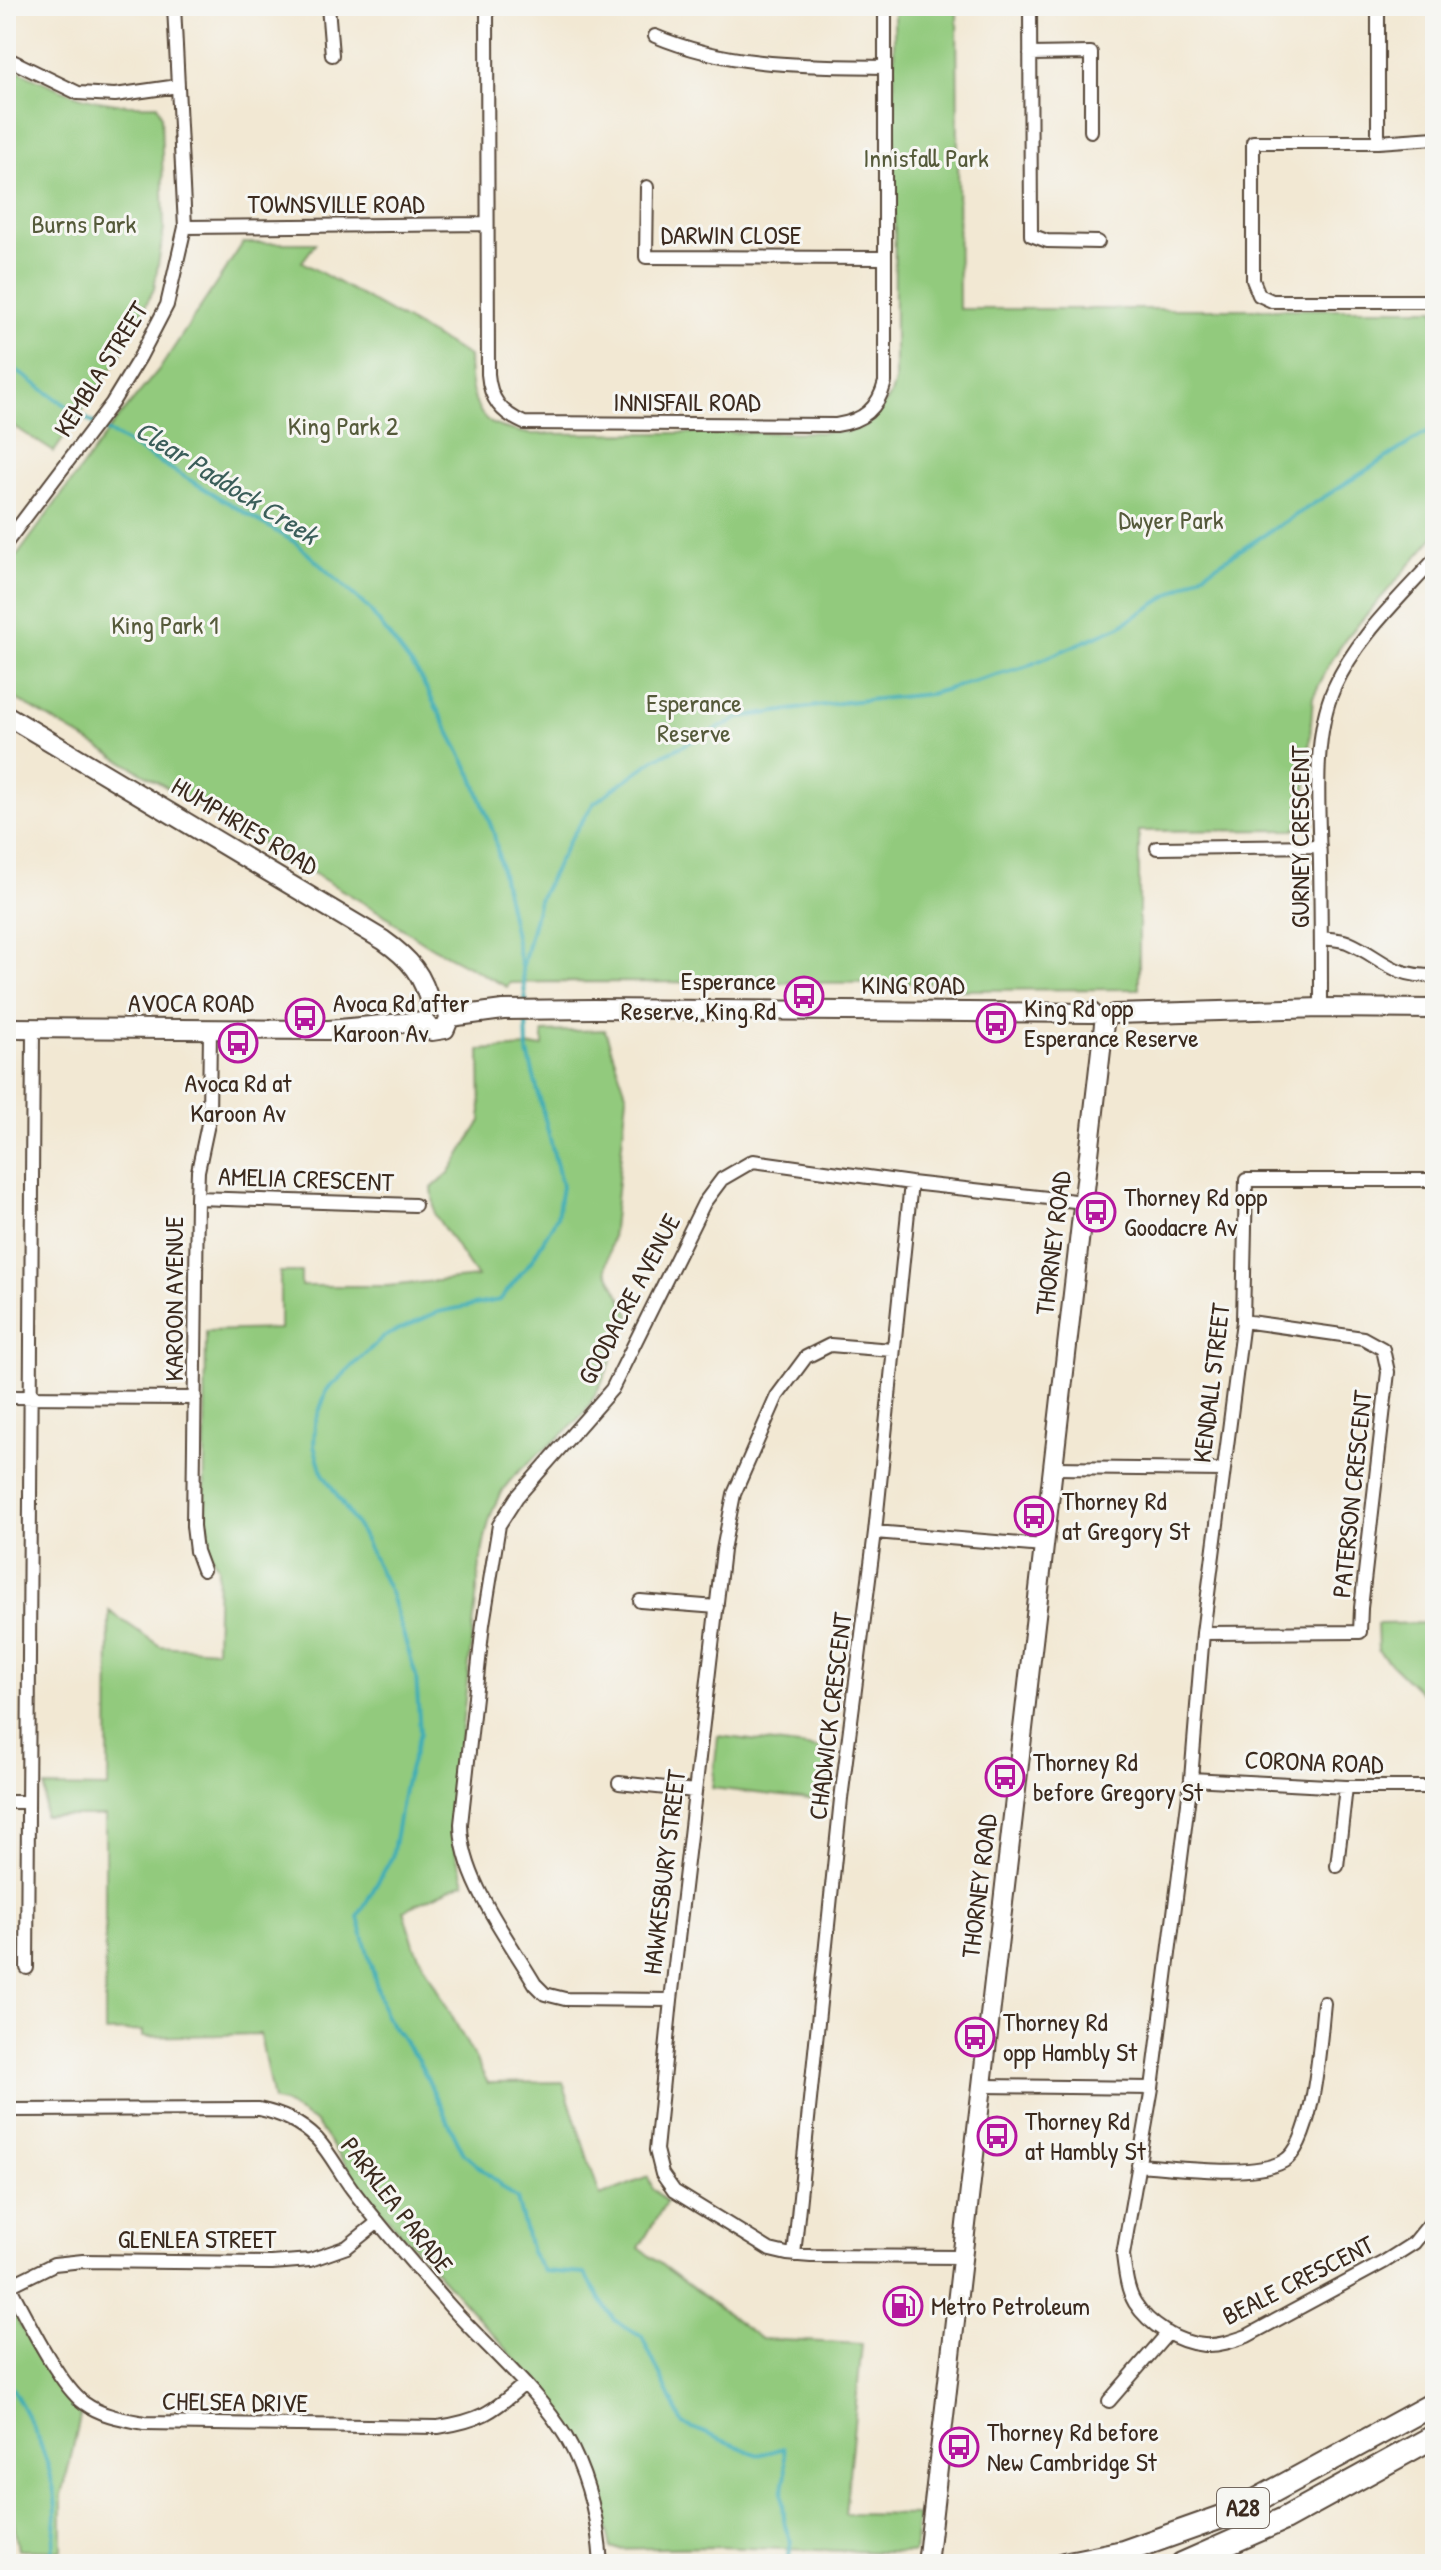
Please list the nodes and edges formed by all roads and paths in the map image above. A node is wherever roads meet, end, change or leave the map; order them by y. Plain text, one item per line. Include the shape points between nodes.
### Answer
1 (174, 6) edge
2 (328, 6) edge
3 (487, 6) edge
4 (885, 6) edge
5 (1030, 6) edge
6 (1378, 6) edge
7 (655, 36) dead end
8 (1030, 54) junction
9 (332, 55) dead end
10 (6, 58) edge
11 (885, 67) junction
12 (178, 86) junction
13 (1091, 131) dead end
14 (1435, 138) edge
15 (1378, 142) junction
16 (647, 187) dead end
17 (486, 224) junction
18 (185, 227) junction
19 (1098, 242) dead end
20 (885, 258) junction
21 (1435, 301) edge
22 (6, 543) edge
23 (1435, 559) edge
24 (6, 715) edge
25 (1320, 846) junction
26 (1157, 848) dead end
27 (1321, 938) junction
28 (1435, 976) edge
29 (1321, 1008) junction
30 (1435, 1009) edge
31 (427, 1014) junction
32 (1103, 1017) junction
33 (6, 1028) edge
34 (33, 1028) junction
35 (210, 1029) junction
36 (1435, 1180) edge
37 (911, 1183) junction
38 (197, 1198) junction
39 (1084, 1202) junction
40 (415, 1205) dead end
41 (1243, 1321) junction
42 (892, 1350) junction
43 (6, 1397) edge
44 (29, 1398) junction
45 (195, 1398) junction
46 (1053, 1468) junction
47 (1223, 1470) junction
48 (875, 1532) junction
49 (1044, 1546) junction
50 (203, 1570) dead end
51 (640, 1601) dead end
52 (717, 1607) junction
53 (1203, 1633) junction
54 (1191, 1779) junction
55 (619, 1783) dead end
56 (1346, 1787) junction
57 (1435, 1787) edge
58 (695, 1791) junction
59 (6, 1802) edge
60 (27, 1802) junction
61 (1337, 1866) dead end
62 (27, 1968) dead end
63 (671, 2000) junction
64 (1324, 2003) dead end
65 (982, 2086) junction
66 (1152, 2088) junction
67 (6, 2110) edge
68 (1138, 2165) junction
69 (1435, 2217) edge
70 (378, 2222) junction
71 (794, 2255) junction
72 (962, 2257) junction
73 (8, 2283) edge
74 (1168, 2333) junction
75 (523, 2385) junction
76 (1109, 2401) dead end
77 (1435, 2403) edge
78 (1435, 2436) edge
79 (601, 2564) edge
80 (927, 2564) edge
81 (1064, 2564) edge
82 (1182, 2564) edge

1 - 12 street, KEMBLA STREET
2 - 9 street
3 - 17 street, INNISFAIL ROAD
4 - 11 street, INNISFAIL ROAD
5 - 8 street
6 - 15 street
7 - 11 street via 683,48 754,62
8 - 13 street via 1091,53
8 - 19 street via 1031,235 1047,241
10 - 12 street via 78,93 115,95
11 - 20 street, INNISFAIL ROAD
12 - 18 street, KEMBLA STREET
14 - 15 street
15 - 21 street via 1253,142 1253,280 1259,295 1272,301
16 - 20 street, DARWIN CLOSE via 646,257
17 - 18 street, TOWNSVILLE ROAD
17 - 20 street, INNISFAIL ROAD via 489,391 510,417 524,423 855,422 877,404 885,382
18 - 22 street, KEMBLA STREET via 167,305 140,357 112,403
23 - 25 street, GURNEY CRESCENT via 1357,648 1333,691 1321,738
24 - 31 street, HUMPHRIES ROAD via 383,940 411,961 426,986
25 - 26 street
25 - 27 street, GURNEY CRESCENT
27 - 28 street via 1345,941 1394,970
27 - 29 street, GURNEY CRESCENT
29 - 30 street, KING ROAD
29 - 32 street, KING ROAD
31 - 32 street, KING ROAD via 443,1007 450,1017 541,1010
31 - 35 street, AVOCA ROAD via 329,1030
32 - 39 street, THORNEY ROAD
33 - 34 street, AVOCA ROAD
34 - 35 street, AVOCA ROAD
34 - 44 street
35 - 38 street, KAROON AVENUE via 209,1119
36 - 41 street, KENDALL STREET via 1246,1180
37 - 39 street, GOODACRE AVENUE
37 - 42 street, CHADWICK CRESCENT
37 - 63 street, GOODACRE AVENUE via 753,1161 722,1179 704,1203 612,1389 517,1497 499,1525 461,1832 471,1873 544,1996
38 - 40 street, AMELIA CRESCENT
38 - 45 street, KAROON AVENUE
39 - 46 street, THORNEY ROAD
41 - 47 street, KENDALL STREET
41 - 53 street, PATERSON CRESCENT via 1363,1338 1383,1349 1388,1372 1360,1632
42 - 48 street, CHADWICK CRESCENT
42 - 52 street, HAWKESBURY STREET via 830,1345 806,1357 777,1396 734,1494
43 - 44 street
44 - 45 street
44 - 60 street
45 - 50 street, KAROON AVENUE via 193,1526
46 - 47 street
46 - 49 street, THORNEY ROAD
47 - 53 street, KENDALL STREET
48 - 49 street
48 - 71 street, CHADWICK CRESCENT via 841,1799
49 - 65 street, THORNEY ROAD
51 - 52 street
52 - 58 street, HAWKESBURY STREET
53 - 54 street, KENDALL STREET
54 - 56 street, CORONA ROAD
54 - 66 street, BEALE CRESCENT
55 - 58 street
56 - 57 street, CORONA ROAD
56 - 61 street
58 - 63 street, HAWKESBURY STREET
59 - 60 street
60 - 62 street
63 - 71 street, HAWKESBURY STREET via 656,2139 662,2174 680,2196 770,2250
64 - 68 street via 1304,2137 1286,2160 1267,2168 1225,2171
65 - 66 street
65 - 72 street, THORNEY ROAD
66 - 68 street, BEALE CRESCENT
67 - 70 street, PARKLEA PARADE via 279,2113 318,2140
68 - 74 street, BEALE CRESCENT via 1123,2255 1126,2278 1134,2302
69 - 74 street, BEALE CRESCENT via 1414,2243 1394,2256 1247,2336 1204,2345
70 - 73 street, GLENLEA STREET via 347,2247 310,2260 83,2261 54,2264
70 - 75 street, PARKLEA PARADE
71 - 72 street, HAWKESBURY STREET
72 - 80 street, THORNEY ROAD
73 - 75 street, CHELSEA DRIVE via 62,2380 83,2402 110,2417 144,2423 438,2427 465,2423 496,2409
74 - 76 street
75 - 79 street, PARKLEA PARADE via 554,2418 580,2464 592,2500
77 - 81 highway, A28 via 1233,2513 1123,2552
78 - 82 highway, A28 via 1284,2519

